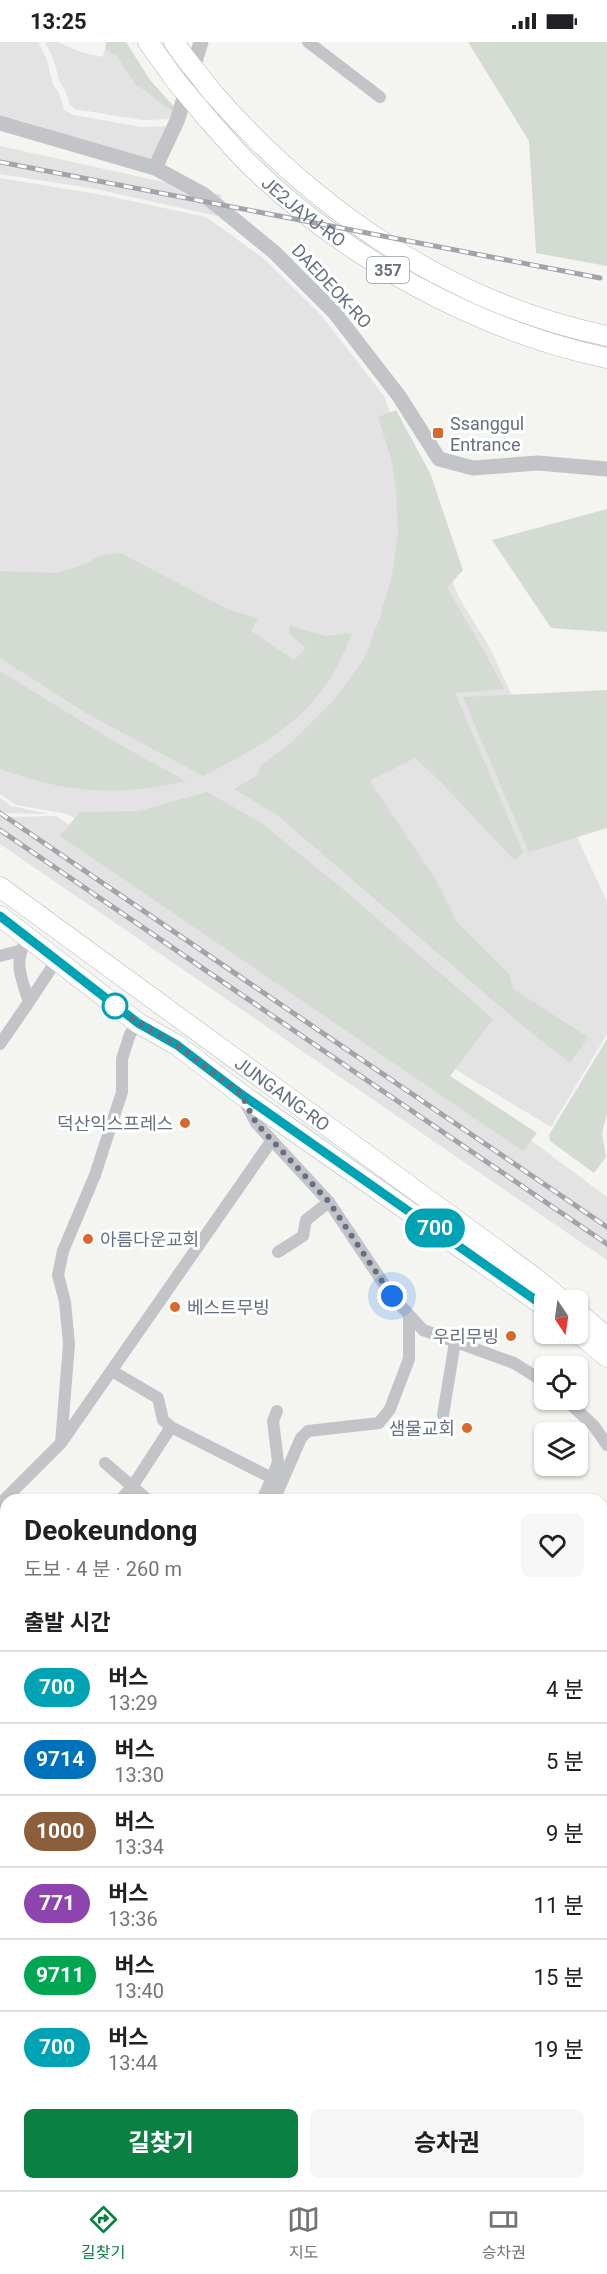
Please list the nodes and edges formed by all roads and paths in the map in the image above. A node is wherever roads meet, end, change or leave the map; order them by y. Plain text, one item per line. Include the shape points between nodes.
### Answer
1 (148, 42) edge
2 (201, 42) edge
3 (308, 42) edge
4 (178, 48) edge
5 (380, 97) dead end
6 (0, 123) edge
7 (155, 168) junction
8 (607, 336) edge
9 (607, 358) edge
10 (607, 469) edge
11 (0, 887) edge
12 (0, 916) edge
13 (23, 945) junction
14 (0, 956) edge
15 (56, 961) junction
16 (29, 1002) junction
17 (138, 1023) junction
18 (0, 1044) edge
19 (241, 1094) junction
20 (272, 1140) junction
21 (329, 1202) junction
22 (278, 1252) dead end
23 (550, 1290) edge
24 (534, 1299) edge
25 (409, 1315) junction
26 (588, 1321) edge
27 (607, 1337) edge
28 (588, 1341) edge
29 (455, 1342) junction
30 (607, 1357) edge
31 (112, 1371) junction
32 (534, 1376) edge
33 (577, 1410) edge
34 (277, 1412) dead end
35 (443, 1414) dead end
36 (171, 1427) junction
37 (61, 1443) junction
38 (607, 1445) edge
39 (105, 1463) dead end
40 (272, 1478) junction
41 (132, 1487) junction
42 (10, 1494) edge
43 (126, 1494) edge
44 (141, 1494) edge
45 (265, 1494) edge
46 (277, 1494) edge

1 - 9 main road, JE2JAYU-RO / 357, bridge via 176,81 253,168 347,244 446,301 527,335
2 - 7 street via 177,121
3 - 5 street
4 - 8 main road, JE2JAYU-RO / 357, bridge via 213,93 275,159 345,218 436,274 478,294
6 - 7 street, DAEDEOK-RO
7 - 10 street, DAEDEOK-RO via 203,194 274,252 334,312 399,396 439,459 473,468 538,462
11 - 23 main road, JUNGANG-RO
12 - 13 main road, JUNGANG-RO
13 - 14 street
13 - 15 main road, JUNGANG-RO
13 - 16 street via 19,970
15 - 16 street
15 - 17 main road, JUNGANG-RO
16 - 18 street
17 - 19 main road, JUNGANG-RO via 177,1045
17 - 37 street via 122,1059 122,1092 95,1175 63,1251 58,1275 69,1344
19 - 20 street via 256,1123
19 - 24 main road, JUNGANG-RO
20 - 21 street
20 - 31 street
21 - 22 street via 306,1220 303,1236
21 - 25 street via 372,1270
25 - 29 street via 423,1330
25 - 46 street via 409,1359 390,1409 379,1423 308,1431 301,1438
26 - 27 main road
28 - 30 main road
29 - 32 street via 514,1363
29 - 35 street
31 - 36 street via 158,1398 163,1420
31 - 37 street
33 - 38 street
34 - 40 street via 273,1421 278,1462
36 - 40 street
36 - 41 street
37 - 42 street
39 - 41 street
40 - 45 street
41 - 43 street
41 - 44 street

